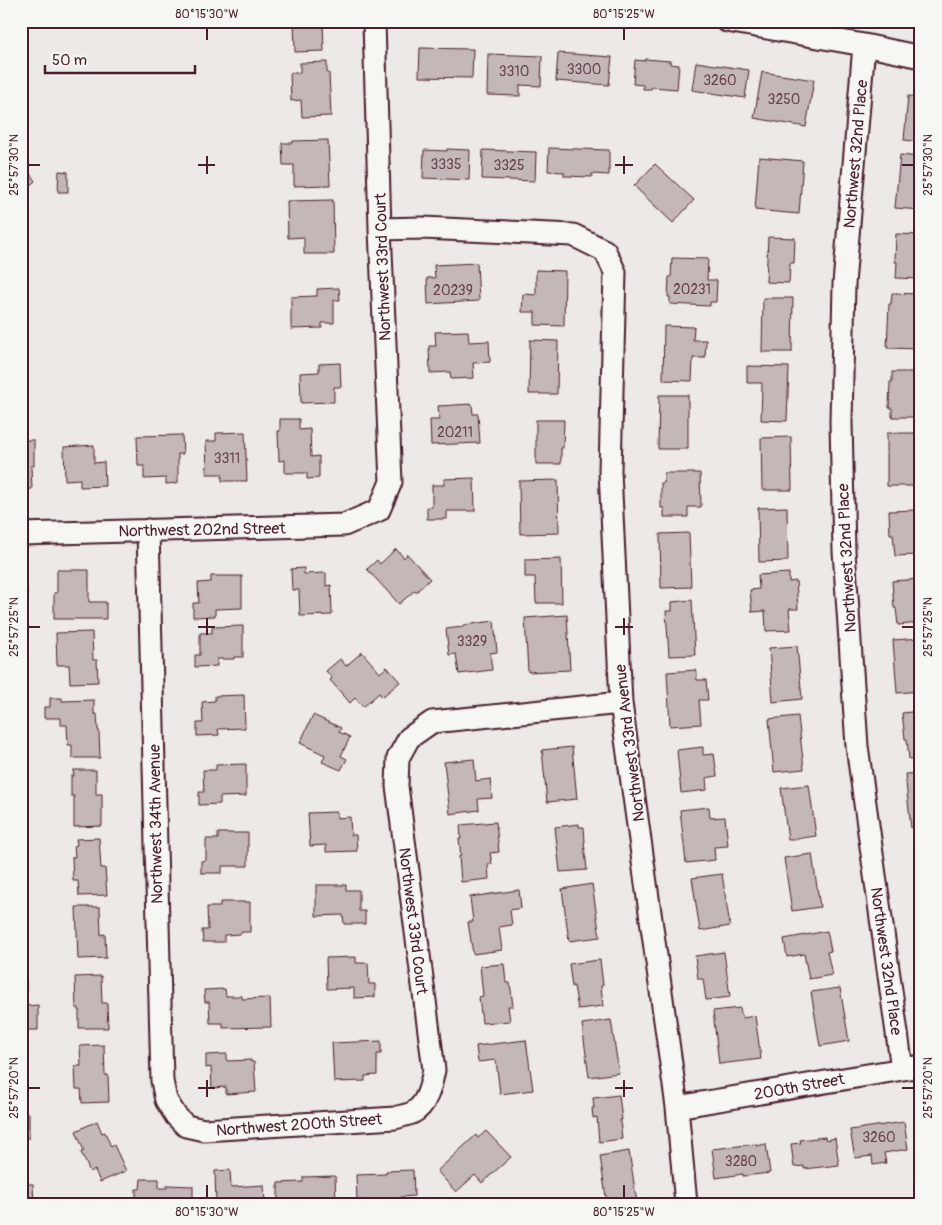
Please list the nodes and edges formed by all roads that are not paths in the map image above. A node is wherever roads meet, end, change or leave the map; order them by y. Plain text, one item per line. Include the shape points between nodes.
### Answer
1 (374, 21) edge
2 (727, 21) edge
3 (864, 45) junction
4 (921, 57) edge
5 (380, 229) junction
6 (379, 510) joint
7 (148, 530) junction
8 (21, 534) edge
9 (621, 703) junction
10 (911, 1067) edge
11 (422, 1104) joint
12 (677, 1107) junction
13 (176, 1116) joint
14 (686, 1204) edge

1 - 5 street, Northwest 33rd Court
2 - 3 street
3 - 4 street
3 - 10 street, Northwest 32nd Place via 844,284 841,422 844,551 857,746
5 - 6 street, Northwest 33rd Court via 391,482
5 - 9 street, Northwest 33rd Avenue via 573,235 605,250 615,272 610,471
6 - 7 street, Northwest 202nd Street via 344,525
7 - 8 street, Northwest 202nd Street
7 - 13 street, Northwest 34th Avenue via 162,1081 166,1100
9 - 11 street, Northwest 33rd Court via 432,722 409,738 398,758 397,786 434,1070 430,1090
9 - 12 street, Northwest 33rd Avenue
10 - 12 street, 200th Street
11 - 13 street, Northwest 200th Street via 414,1113 396,1118 204,1130 186,1126
12 - 14 street, Northwest 33rd Avenue

